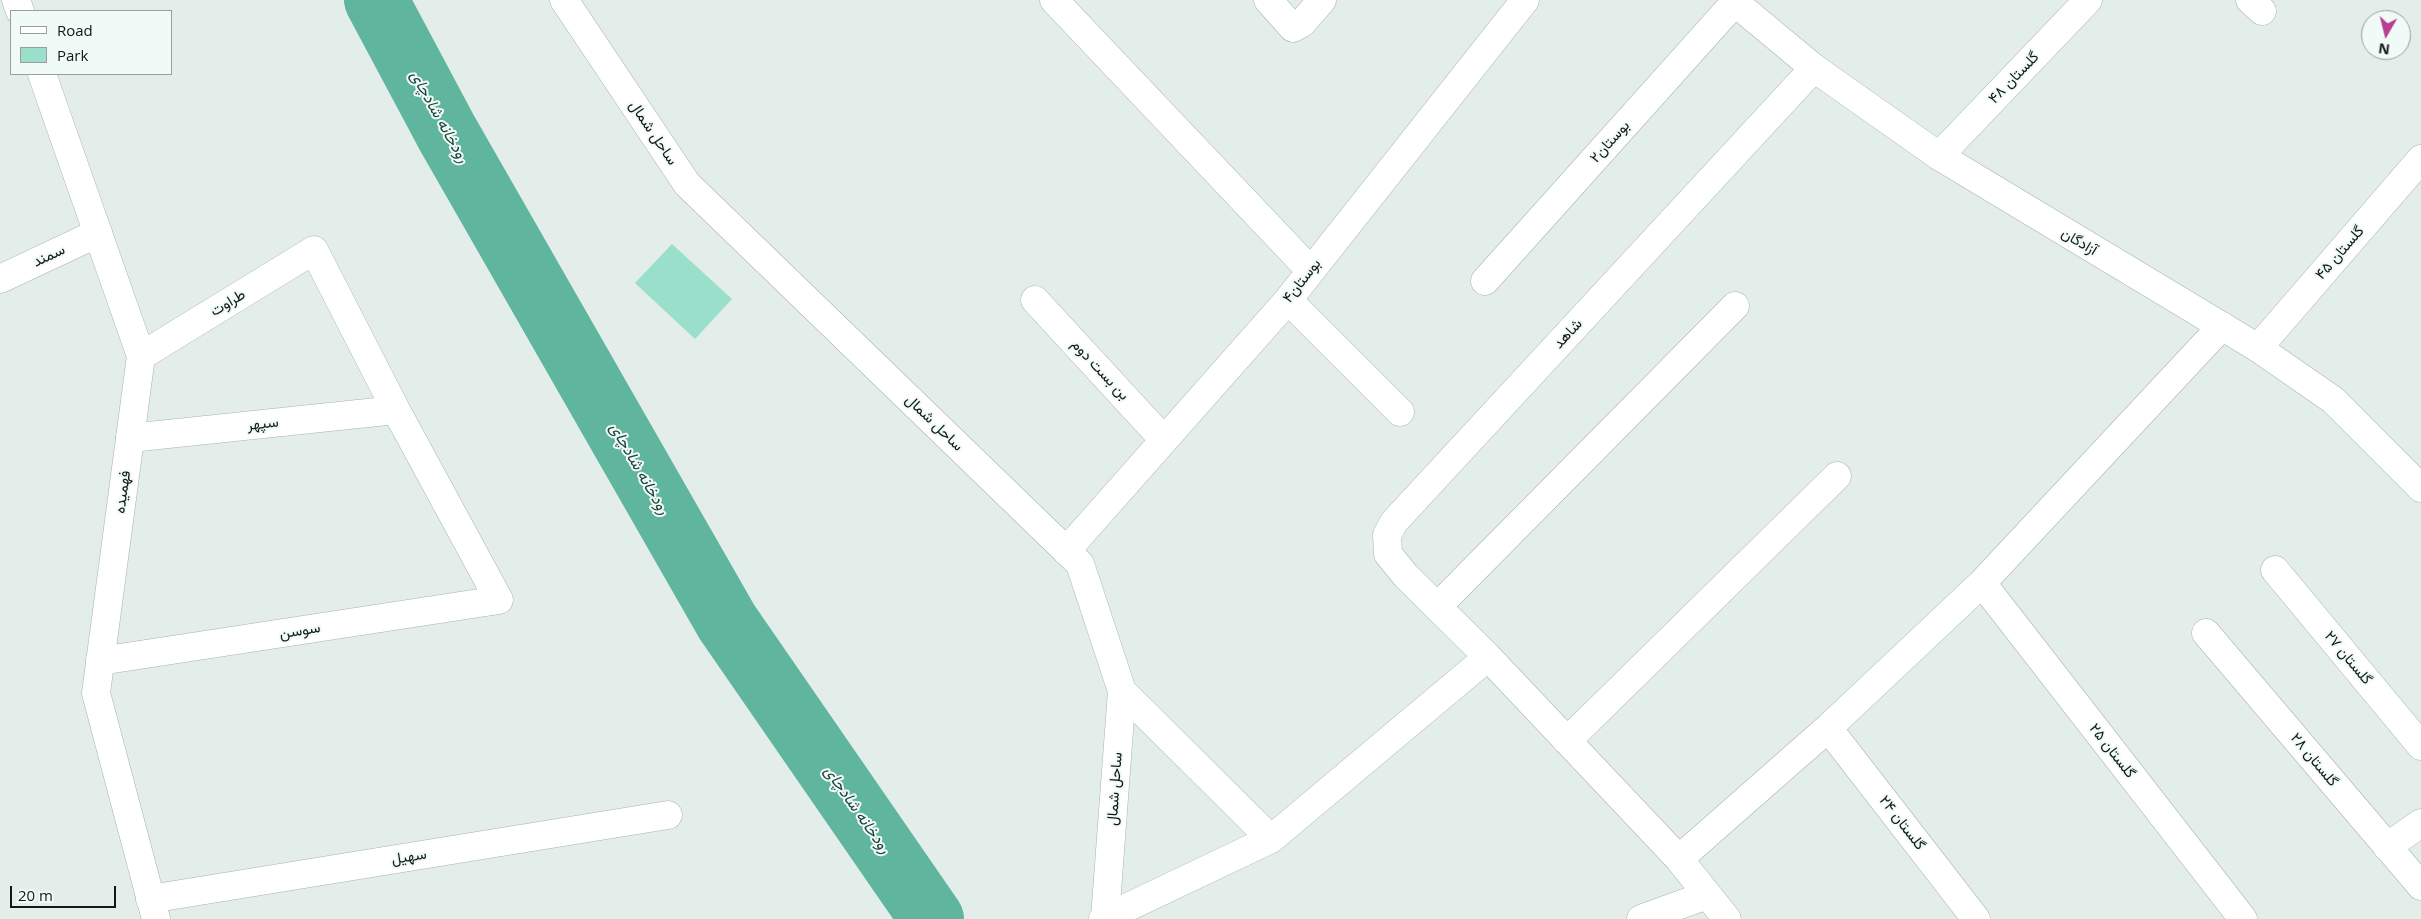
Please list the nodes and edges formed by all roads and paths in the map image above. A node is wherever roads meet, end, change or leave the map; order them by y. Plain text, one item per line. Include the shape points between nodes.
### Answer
1 (564, 0) edge
2 (1054, 0) edge
3 (1268, 0) edge
4 (1322, 0) edge
5 (2088, 0) edge
6 (1522, 1) edge
7 (1735, 1) edge
8 (1814, 68) junction
9 (42, 75) edge
10 (1939, 156) junction
11 (2421, 159) edge
12 (98, 233) junction
13 (1310, 270) junction
14 (0, 278) edge
15 (1485, 281) dead end
16 (1035, 300) dead end
17 (1288, 300) junction
18 (1735, 306) dead end
19 (2222, 326) junction
20 (2258, 348) junction
21 (141, 356) junction
22 (396, 410) junction
23 (1400, 412) dead end
24 (130, 438) junction
25 (1164, 440) junction
26 (1837, 476) dead end
27 (2421, 488) edge
28 (1066, 551) junction
29 (2275, 570) dead end
30 (1982, 583) junction
31 (1436, 607) junction
32 (2206, 633) dead end
33 (1488, 657) junction
34 (100, 661) junction
35 (1122, 691) junction
36 (1828, 728) junction
37 (1567, 741) junction
38 (2421, 746) edge
39 (668, 815) dead end
40 (2421, 823) edge
41 (1271, 839) junction
42 (2387, 847) junction
43 (1680, 859) junction
44 (2421, 886) edge
45 (1708, 895) junction
46 (153, 909) edge
47 (1104, 919) edge
48 (1641, 919) edge
49 (1727, 919) edge
50 (1976, 919) edge
51 (2243, 919) edge

1 - 28 street, ساحل شمال via 687,184
2 - 13 street
3 - 4 street via 1294,28
5 - 10 street, گلستان ۴۸
6 - 13 street, بوستان۴
7 - 8 street, آزادگان
7 - 15 street, بوستان۲
8 - 10 street, آزادگان
8 - 31 street, شاهد via 1394,522 1387,535 1388,554
9 - 12 street, فهمیده
10 - 19 street, آزادگان
11 - 20 street, گلستان ۴۵
12 - 14 street, سمند
12 - 21 street, فهمیده
13 - 17 street, بوستان۴
16 - 25 street, بن بست دوم
17 - 23 street
17 - 25 street, بوستان۴
18 - 31 street
19 - 20 street, آزادگان
19 - 30 street
20 - 27 street, آزادگان via 2333,400
21 - 22 street, طراوت via 314,250
21 - 24 street, فهمیده
22 - 24 street, سپهر
22 - 34 street, سوسن via 499,600
24 - 34 street, فهمیده
25 - 28 street, بوستان۴
26 - 37 street
28 - 35 street, ساحل شمال via 1080,564
29 - 38 street, گلستان ۲۷
30 - 36 street
30 - 51 street, گلستان ۲۵
31 - 33 street, شاهد
32 - 42 street, گلستان ۲۸
33 - 37 street, شاهد
33 - 41 street
34 - 46 street, فهمیده via 96,693
35 - 41 street
35 - 47 street, ساحل شمال
36 - 43 street
36 - 50 street, گلستان ۲۴
37 - 43 street, شاهد
39 - 46 street, سهیل
40 - 42 street
41 - 47 street
42 - 44 street, گلستان ۲۸
43 - 45 street, شاهد
45 - 48 street
45 - 49 street, شاهد

